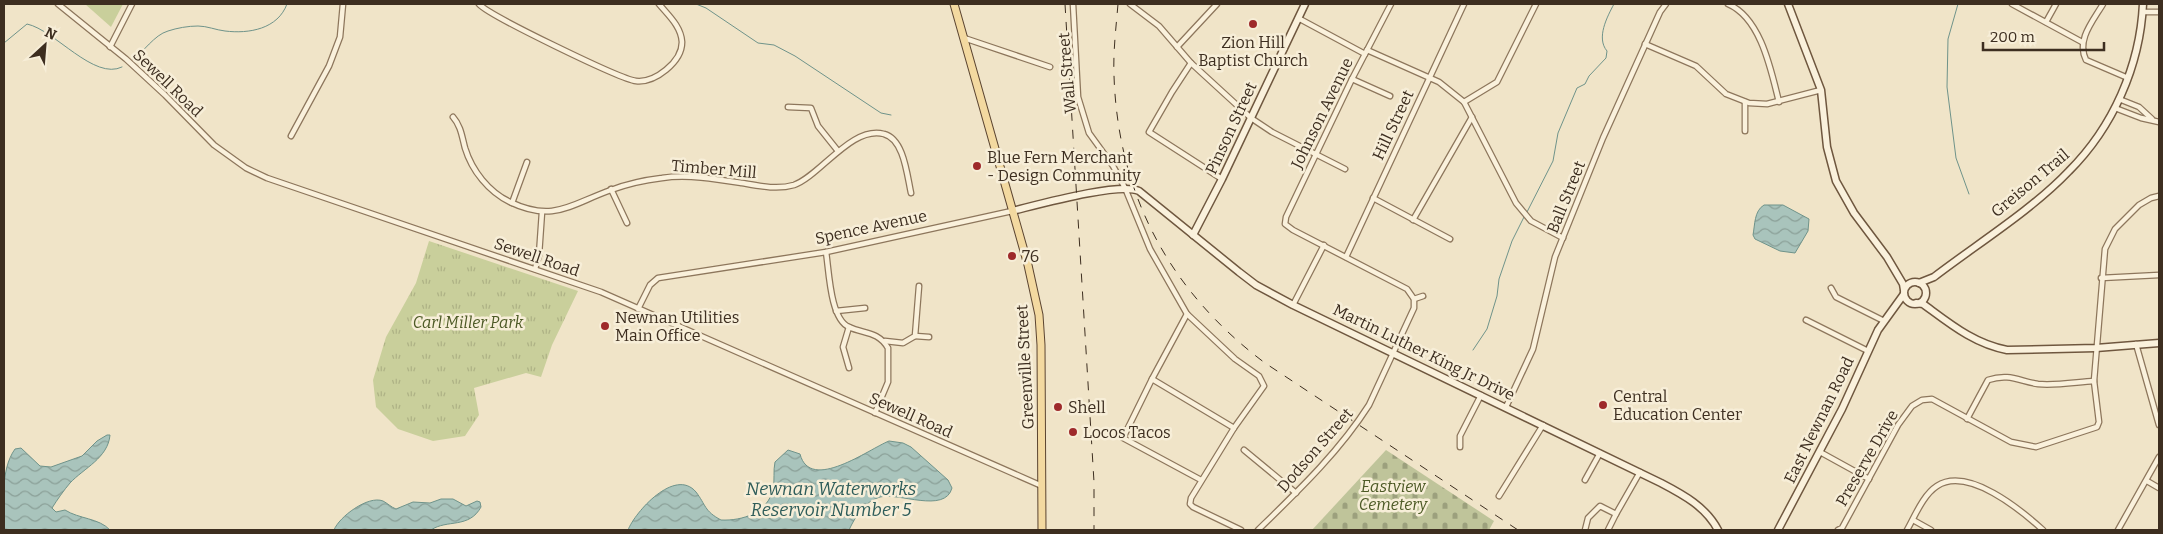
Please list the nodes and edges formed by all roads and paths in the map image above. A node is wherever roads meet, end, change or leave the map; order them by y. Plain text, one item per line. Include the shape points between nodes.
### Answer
1 (58, 4) edge
2 (132, 4) edge
3 (343, 4) edge
4 (479, 4) edge
5 (658, 4) edge
6 (954, 4) edge
7 (1073, 4) edge
8 (1130, 4) edge
9 (1217, 4) edge
10 (1305, 4) edge
11 (1391, 4) edge
12 (1464, 4) edge
13 (1536, 4) edge
14 (1666, 4) edge
15 (1728, 4) edge
16 (1788, 4) edge
17 (2012, 4) edge
18 (2056, 4) edge
19 (2103, 4) edge
20 (2143, 4) edge
21 (2143, 12) junction
22 (2159, 12) edge
23 (1298, 18) junction
24 (2046, 22) junction
25 (964, 38) junction
26 (2082, 42) junction
27 (1645, 44) junction
28 (110, 47) junction
29 (1177, 47) junction
30 (1366, 52) junction
31 (1191, 63) junction
32 (1050, 67) dead end
33 (1428, 78) junction
34 (2128, 78) junction
35 (1352, 79) junction
36 (1821, 90) junction
37 (1390, 96) dead end
38 (2119, 99) junction
39 (1464, 102) junction
40 (1745, 102) junction
41 (1779, 102) junction
42 (788, 107) dead end
43 (2115, 108) junction
44 (453, 117) dead end
45 (1472, 117) junction
46 (1251, 118) junction
47 (2153, 120) junction
48 (2159, 122) edge
49 (1745, 131) dead end
50 (291, 136) dead end
51 (838, 151) junction
52 (1316, 154) junction
53 (527, 162) dead end
54 (1346, 169) dead end
55 (1222, 179) junction
56 (1125, 188) junction
57 (611, 189) junction
58 (911, 193) dead end
59 (2159, 196) edge
60 (1373, 198) junction
61 (512, 203) junction
62 (1012, 211) junction
63 (542, 212) junction
64 (1413, 220) junction
65 (627, 223) dead end
66 (1193, 235) junction
67 (1562, 238) junction
68 (1450, 239) dead end
69 (1324, 246) junction
70 (826, 252) junction
71 (1346, 257) junction
72 (1887, 257) junction
73 (535, 269) junction
74 (2159, 275) edge
75 (1934, 278) junction
76 (2101, 278) junction
77 (1916, 283) junction
78 (919, 286) dead end
79 (1832, 288) dead end
80 (1904, 292) junction
81 (1925, 292) junction
82 (1423, 296) dead end
83 (1414, 299) junction
84 (1913, 303) junction
85 (1293, 305) junction
86 (865, 308) dead end
87 (638, 309) junction
88 (836, 311) junction
89 (1187, 314) junction
90 (1806, 320) dead end
91 (1946, 320) junction
92 (1884, 321) junction
93 (849, 327) junction
94 (915, 336) junction
95 (929, 337) dead end
96 (885, 342) junction
97 (2159, 342) edge
98 (2136, 344) junction
99 (2096, 348) junction
100 (1868, 351) junction
101 (1394, 353) junction
102 (849, 368) dead end
103 (1152, 379) junction
104 (2094, 381) junction
105 (1481, 395) junction
106 (1506, 407) junction
107 (875, 413) junction
108 (1967, 419) junction
109 (1543, 425) junction
110 (2159, 425) edge
111 (1234, 428) junction
112 (1460, 447) dead end
113 (1244, 450) dead end
114 (1820, 452) junction
115 (1600, 453) junction
116 (2159, 457) edge
117 (1640, 472) junction
118 (1869, 479) junction
119 (1202, 480) junction
120 (1585, 480) dead end
121 (2147, 481) junction
122 (1042, 486) junction
123 (2159, 488) edge
124 (1296, 493) junction
125 (1499, 496) dead end
126 (1616, 514) junction
127 (1913, 520) junction
128 (2037, 528) edge
129 (1042, 530) edge
130 (1241, 530) edge
131 (1258, 530) edge
132 (1585, 530) edge
133 (1608, 530) edge
134 (1718, 530) edge
135 (1778, 530) edge
136 (1838, 530) edge
137 (1907, 530) edge
138 (1931, 530) edge
139 (2044, 530) edge
140 (2118, 530) edge

1 - 28 street, Sewell Road
2 - 28 street
3 - 50 street via 340,37 329,66
4 - 5 street via 581,58 637,81 664,72 676,60 682,43 679,29
6 - 25 main road, Greenville Street
7 - 56 street, Wall Street via 1078,97 1082,113 1092,139
8 - 29 street via 1159,26
9 - 29 street
10 - 23 street, Pinson Street
11 - 30 street, Johnson Avenue
12 - 33 street, Hill Street
13 - 39 street via 1497,82
14 - 27 street, Ball Street
15 - 41 street via 1747,17 1755,30 1770,67
16 - 36 street
17 - 24 street
18 - 24 street
19 - 26 street
20 - 21 street, Greison Trail
21 - 22 street
21 - 34 street, Greison Trail
23 - 30 street
23 - 46 street, Pinson Street
24 - 26 street
25 - 32 street
25 - 62 main road, Greenville Street
26 - 34 street via 2086,60
27 - 40 street via 1696,66 1726,94
27 - 67 street, Ball Street
28 - 73 street, Sewell Road via 166,95 214,146 246,168 292,187
29 - 31 street
30 - 33 street
30 - 35 street, Johnson Avenue
31 - 46 street
31 - 55 street via 1149,132
33 - 39 street via 1447,87
33 - 60 street, Hill Street
34 - 38 street, Greison Trail
35 - 37 street
35 - 52 street, Johnson Avenue
36 - 41 street
36 - 72 street via 1827,147 1836,181 1853,211
38 - 43 street, Greison Trail
38 - 47 street via 2139,108
39 - 45 street
40 - 41 street
40 - 49 street
42 - 51 street via 811,108 818,126
43 - 47 street
43 - 75 street, Greison Trail via 2101,133 2069,172
44 - 61 street, Timber Mill via 476,172 498,195
45 - 64 street
45 - 67 street via 1516,203 1531,221
46 - 52 street
46 - 55 street, Pinson Street
47 - 48 street
51 - 57 street, Timber Mill via 796,184 784,187 677,177
51 - 58 street, Timber Mill via 871,134 892,136 898,145
52 - 54 street
52 - 69 street, Johnson Avenue via 1285,224
53 - 61 street
55 - 66 street, Pinson Street
56 - 62 street, Spence Avenue
56 - 66 street, Martin Luther King Jr Drive via 1133,188 1146,195
56 - 89 street, Wall Street via 1150,249
57 - 63 street, Timber Mill via 566,209
57 - 65 street
59 - 76 street, Preserve Drive via 2139,205 2115,229 2105,249
60 - 64 street
60 - 71 street, Hill Street
61 - 63 street, Timber Mill
62 - 70 street, Spence Avenue
62 - 122 main road, Greenville Street via 1039,315
63 - 73 street
64 - 68 street
66 - 85 street, Martin Luther King Jr Drive via 1256,285
67 - 106 street, Ball Street via 1533,349
69 - 71 street
69 - 85 street
70 - 87 street, Spence Avenue via 658,278 650,285
70 - 88 street
71 - 83 street via 1399,285
72 - 77 street via 1905,278
72 - 80 street via 1903,284
73 - 87 street, Sewell Road
74 - 76 street
75 - 77 street, Greison Trail
75 - 81 street, Greison Trail
76 - 99 street, Preserve Drive
77 - 80 street via 1908,285
77 - 81 street
78 - 94 street
79 - 92 street via 1836,297
80 - 84 street
80 - 92 street, East Newnan Road
81 - 84 street via 1922,301
81 - 91 street via 1928,303
82 - 83 street
83 - 101 street, Dodson Street via 1410,320
84 - 91 street via 1923,304
84 - 92 street, East Newnan Road via 1904,303
85 - 101 street, Martin Luther King Jr Drive
86 - 88 street
87 - 107 street, Sewell Road
88 - 93 street via 840,320
89 - 103 street
89 - 111 street, Wall Street via 1235,359 1262,379 1264,386
90 - 100 street
91 - 99 street via 1972,338 1994,347 2028,351
92 - 100 street, East Newnan Road
93 - 96 street via 872,333
93 - 102 street via 843,347
94 - 95 street
94 - 96 street via 903,343
96 - 107 street via 888,348 888,382
97 - 98 street
98 - 99 street
98 - 110 street
99 - 104 street, Preserve Drive
100 - 114 street, East Newnan Road
101 - 105 street, Martin Luther King Jr Drive
101 - 124 street, Dodson Street via 1362,416
103 - 111 street
103 - 119 street via 1123,438
104 - 108 street via 2038,384 2024,379 1998,377 1988,380
104 - 108 street, Preserve Drive via 2097,427 2036,447 2011,442
105 - 106 street, Martin Luther King Jr Drive
105 - 112 street via 1460,436
106 - 109 street, Martin Luther King Jr Drive
107 - 122 street, Sewell Road
108 - 118 street, Preserve Drive via 1932,399 1912,406
109 - 115 street, Martin Luther King Jr Drive
109 - 125 street
111 - 119 street
113 - 124 street
114 - 118 street
114 - 135 street, East Newnan Road
115 - 117 street, Martin Luther King Jr Drive
115 - 120 street
116 - 121 street
117 - 126 street
117 - 134 street, Martin Luther King Jr Drive via 1696,504 1712,519
118 - 136 street, Preserve Drive
119 - 130 street via 1190,504
121 - 123 street
121 - 140 street
122 - 129 main road, Greenville Street
124 - 131 street, Dodson Street
126 - 132 street via 1600,506 1588,518
126 - 133 street
127 - 128 street via 1937,486 1961,480 2018,507
127 - 137 street
127 - 138 street
128 - 139 street

